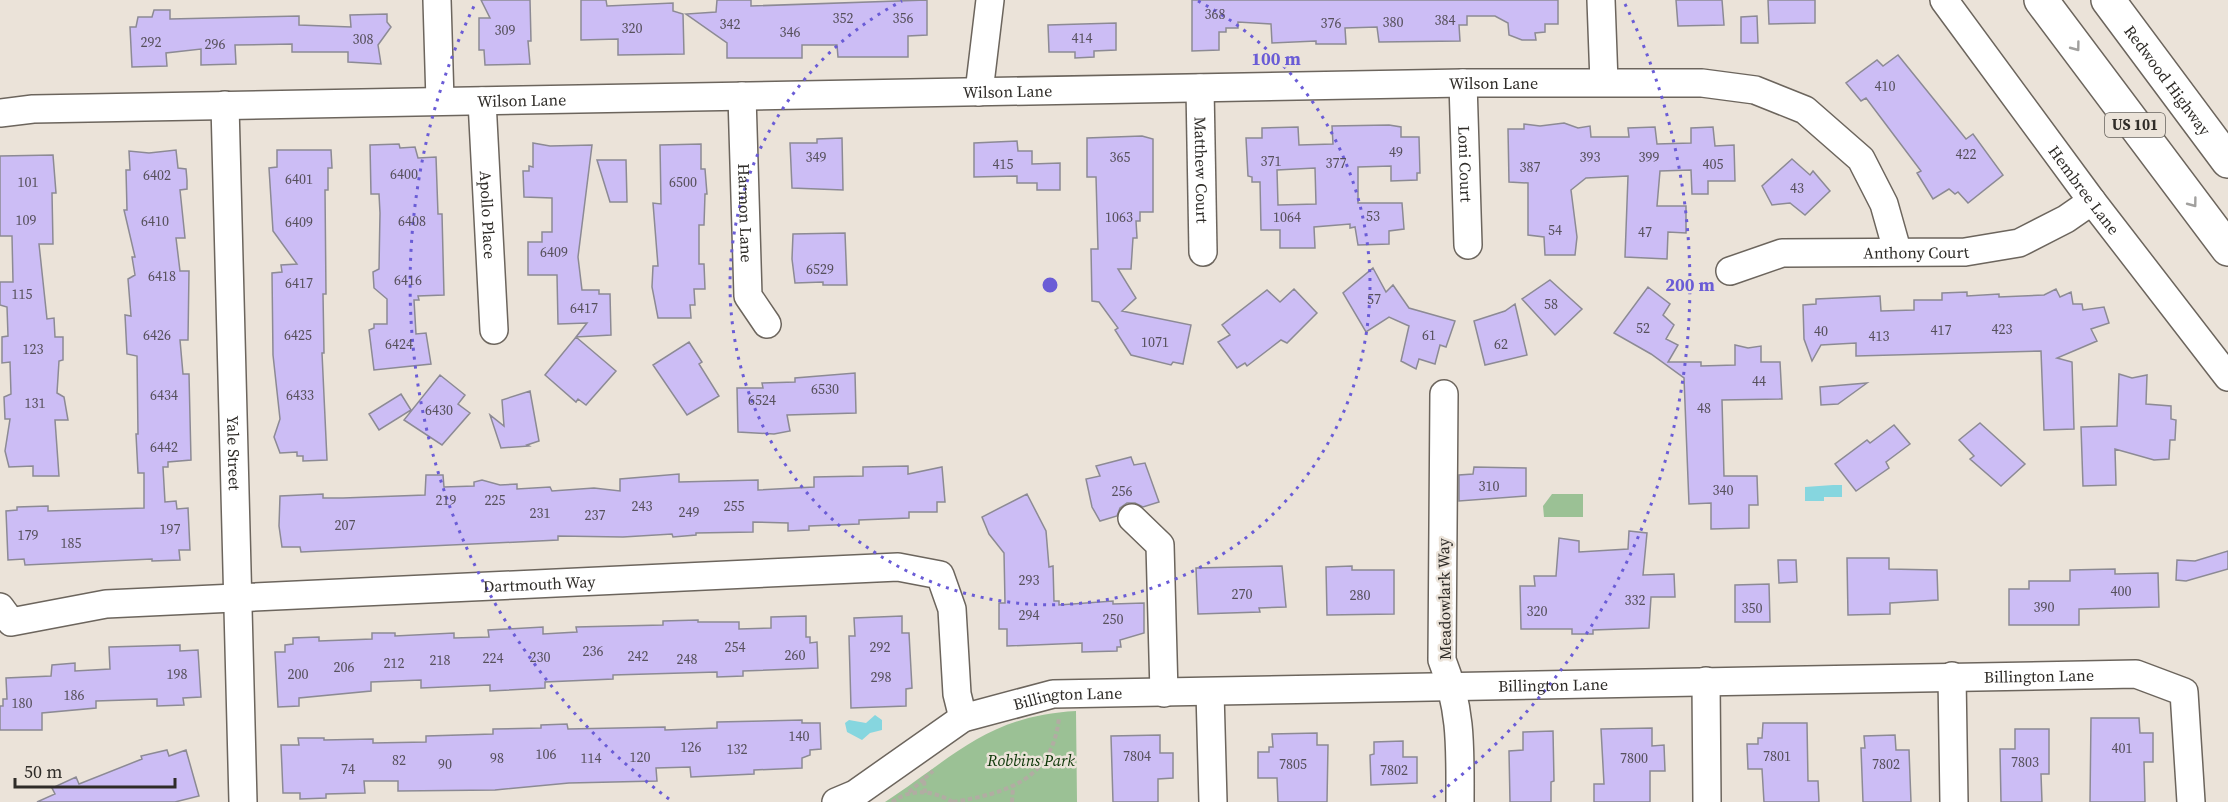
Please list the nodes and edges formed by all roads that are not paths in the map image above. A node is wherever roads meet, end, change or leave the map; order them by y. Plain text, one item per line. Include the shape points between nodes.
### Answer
1 (437, 0) edge
2 (990, 0) edge
3 (1601, 0) edge
4 (1944, 0) edge
5 (2041, 0) edge
6 (2108, 0) edge
7 (1604, 82) junction
8 (1463, 83) junction
9 (1200, 88) junction
10 (979, 92) junction
11 (742, 96) junction
12 (440, 101) junction
13 (482, 101) junction
14 (225, 105) junction
15 (0, 114) edge
16 (2228, 161) edge
17 (2092, 201) junction
18 (1468, 245) dead end
19 (2228, 249) edge
20 (1897, 250) junction
21 (1203, 252) dead end
22 (1730, 271) dead end
23 (767, 324) dead end
24 (494, 330) dead end
25 (2228, 377) edge
26 (1444, 394) dead end
27 (1132, 518) dead end
28 (238, 598) junction
29 (0, 607) edge
30 (1952, 676) junction
31 (1706, 681) junction
32 (1453, 687) junction
33 (1210, 692) junction
34 (1164, 693) junction
35 (963, 718) junction
36 (243, 802) edge
37 (836, 802) edge
38 (1213, 802) edge
39 (1460, 802) edge
40 (1707, 802) edge
41 (1954, 802) edge
42 (2191, 802) edge

1 - 12 street
2 - 10 street
3 - 7 street
4 - 17 street, Hembree Lane
5 -> 19 highway, US 101
6 - 16 highway, Redwood Highway / US 101
7 - 8 street, Wilson Lane
7 - 20 street, Wilson Lane via 1702,83 1755,90 1804,110 1861,159 1884,204
8 - 9 street, Wilson Lane
8 - 18 street, Loni Court
9 - 10 street, Wilson Lane
9 - 21 street, Matthew Court
10 - 11 street, Wilson Lane
11 - 13 street, Wilson Lane
11 - 23 street, Harmon Lane via 748,296
12 - 13 street, Wilson Lane
12 - 14 street, Wilson Lane
13 - 24 street, Apollo Place
14 - 15 street, Wilson Lane via 33,109
14 - 28 street, Yale Street
17 - 20 street, Anthony Court via 2019,243 1965,252
17 - 25 street, Hembree Lane
20 - 22 street, Anthony Court via 1782,253
26 - 32 street, Meadowlark Way via 1442,660
27 - 34 street via 1160,545
28 - 29 street, Dartmouth Way via 106,604 11,622
28 - 35 street, Dartmouth Way via 898,567 940,575 952,609 957,694
28 - 36 street, Yale Street
30 - 31 street, Billington Lane
30 - 41 street
30 - 42 street, Billington Lane via 2136,674 2184,692
31 - 32 street, Billington Lane
31 - 40 street
32 - 33 street, Billington Lane
32 - 39 street, Meadowlark Way via 1459,718
33 - 34 street, Billington Lane
33 - 38 street
34 - 35 street, Billington Lane via 1053,694
35 - 37 street, Billington Lane via 855,794

